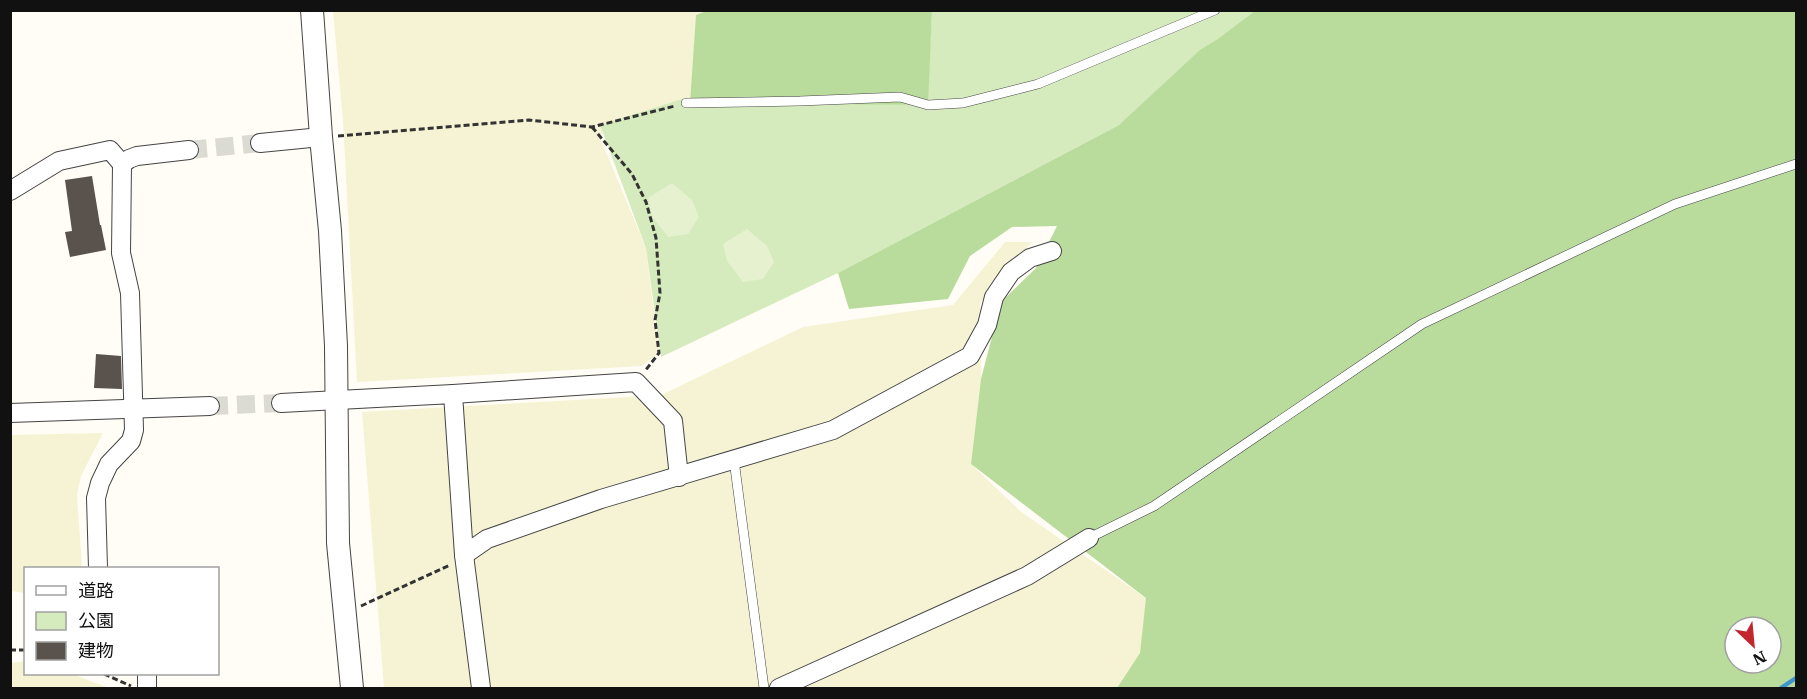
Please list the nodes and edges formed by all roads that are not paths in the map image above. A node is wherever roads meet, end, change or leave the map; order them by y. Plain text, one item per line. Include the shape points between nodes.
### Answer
1 (312, 10) edge
2 (1215, 10) edge
3 (686, 104) road end
4 (321, 137) junction
5 (260, 143) tunnel mouth
6 (189, 150) tunnel mouth
7 (122, 164) junction
8 (1797, 164) edge
9 (10, 190) edge
10 (1052, 251) dead end
11 (453, 394) junction
12 (337, 400) junction
13 (281, 403) tunnel mouth
14 (210, 406) tunnel mouth
15 (135, 409) junction
16 (10, 413) edge
17 (734, 460) junction
18 (679, 477) junction
19 (1089, 538) joint
20 (464, 555) junction
21 (98, 567) edge
22 (352, 688) edge
23 (481, 688) edge
24 (764, 688) edge
25 (779, 688) edge

1 - 4 street
2 - 3 lane via 1038,84 963,104 927,105 900,97
4 - 5 street
4 - 12 street
6 - 7 street via 137,156
7 - 9 street via 111,150 59,161
7 - 15 street via 121,253 130,293
8 - 19 lane via 1675,204 1422,324 1154,506
10 - 17 street via 1030,258 1011,272 994,297 987,324 970,356 833,430
11 - 12 street
11 - 18 street via 636,382 673,421
11 - 20 street
12 - 13 street
12 - 22 street via 337,521
14 - 15 street
15 - 16 street
15 - 21 street via 131,441 109,464 96,498
17 - 18 street
17 - 24 lane
18 - 20 street via 601,499 488,539
19 - 25 street via 1027,576
20 - 23 street

